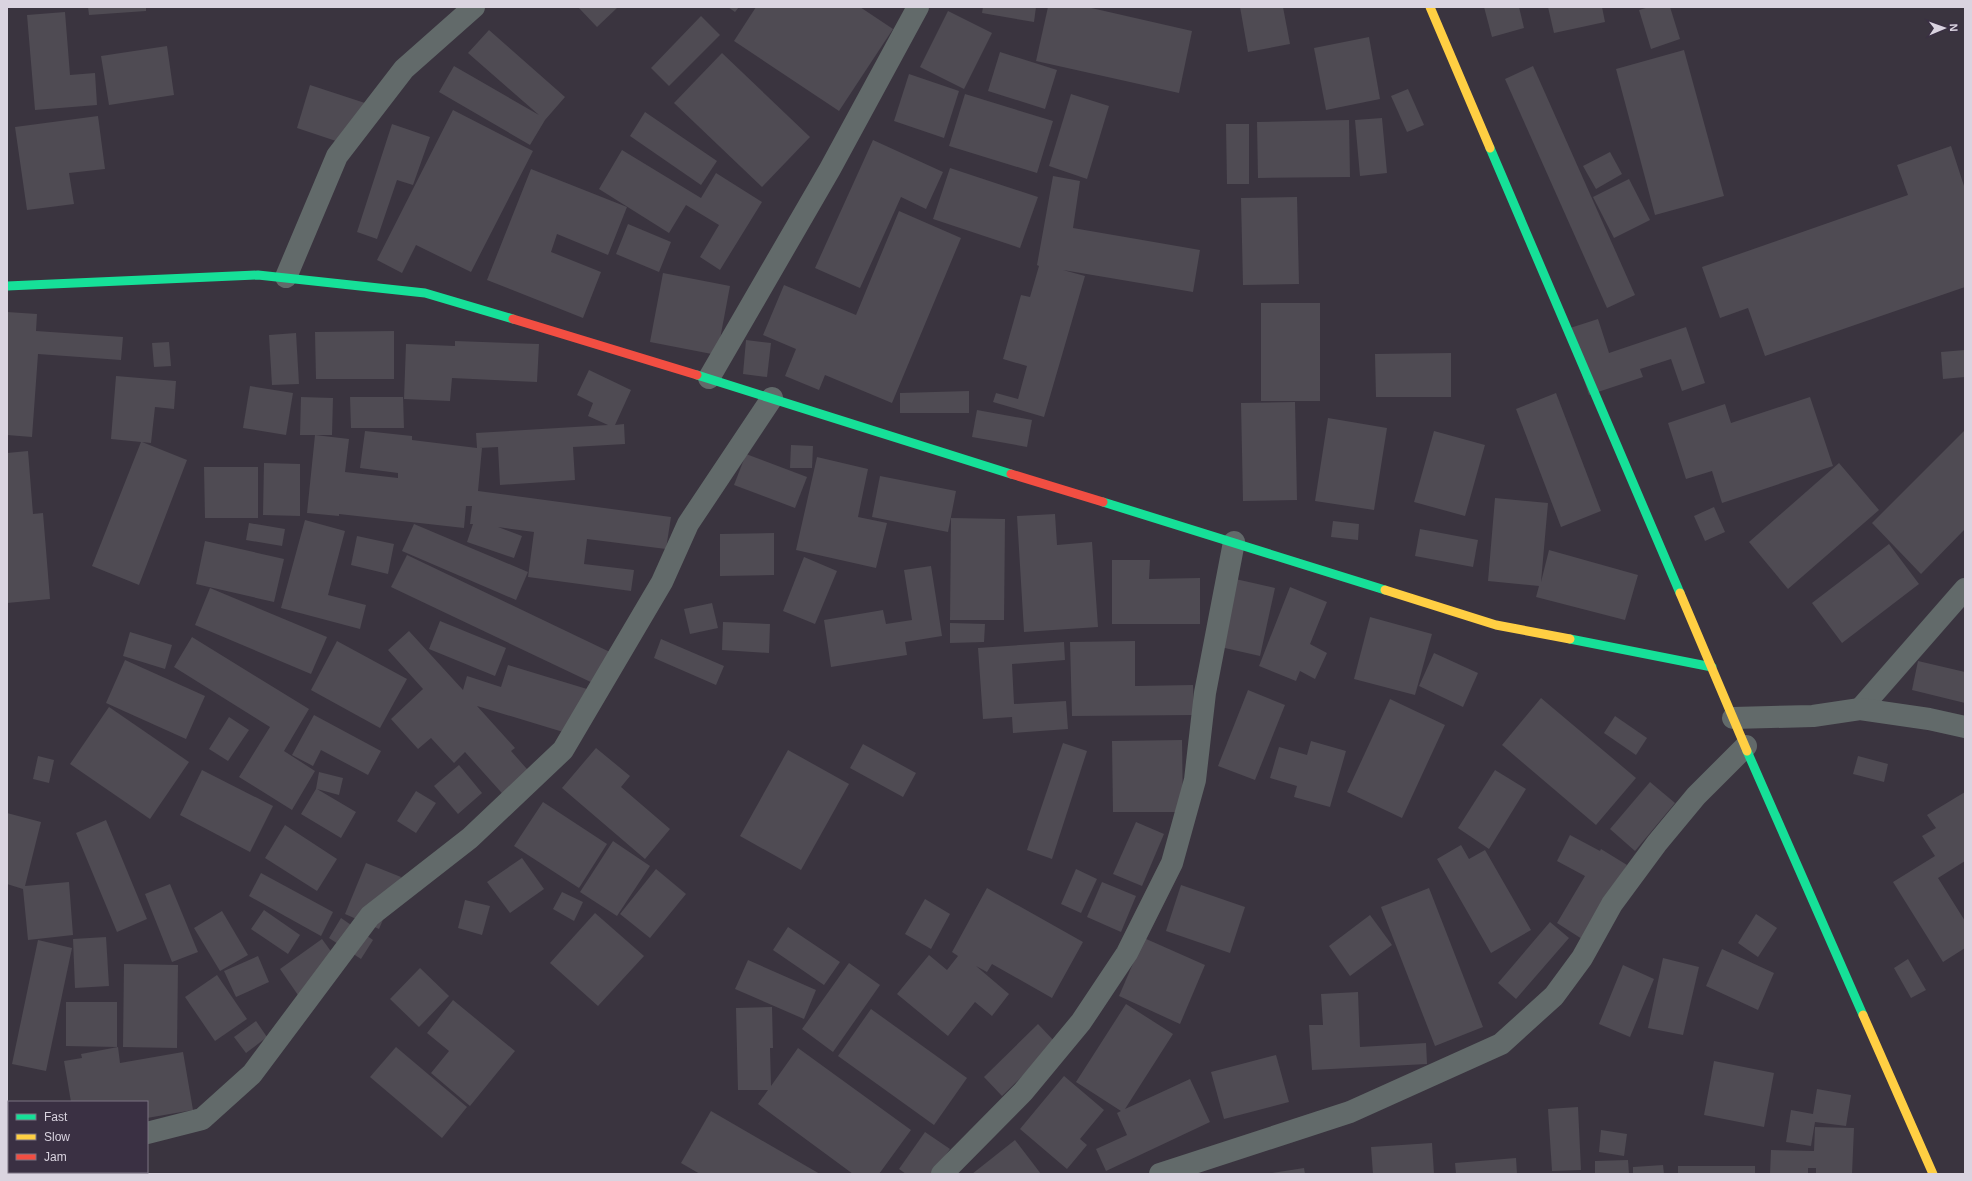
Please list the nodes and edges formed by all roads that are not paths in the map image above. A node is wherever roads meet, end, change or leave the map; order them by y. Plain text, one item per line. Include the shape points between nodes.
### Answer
1 (474, 7) edge
2 (918, 7) edge
3 (1430, 7) edge
4 (286, 277) junction
5 (7, 286) edge
6 (709, 378) junction
7 (772, 398) junction
8 (1234, 542) junction
9 (1965, 589) edge
10 (1712, 667) junction
11 (1860, 709) junction
12 (1733, 718) junction
13 (1965, 727) edge
14 (1746, 746) junction
15 (148, 1133) edge
16 (942, 1174) edge
17 (1160, 1174) edge
18 (1933, 1174) edge

1 - 4 street via 404,69 337,156
2 - 6 street via 830,169
3 - 10 street
4 - 5 street via 258,275
4 - 6 street via 425,293
6 - 7 street
7 - 8 street
7 - 15 street via 688,524 662,582 563,750 470,838 370,916 252,1074 202,1119
8 - 10 street via 1496,625
8 - 16 street via 1205,693 1195,780 1172,863 1127,953 1080,1022 1023,1092
9 - 11 street
10 - 12 street
11 - 12 street via 1813,716
11 - 13 street
12 - 14 street
14 - 17 street via 1696,796 1657,843 1612,904 1582,958 1554,996 1501,1044 1350,1112
14 - 18 street

